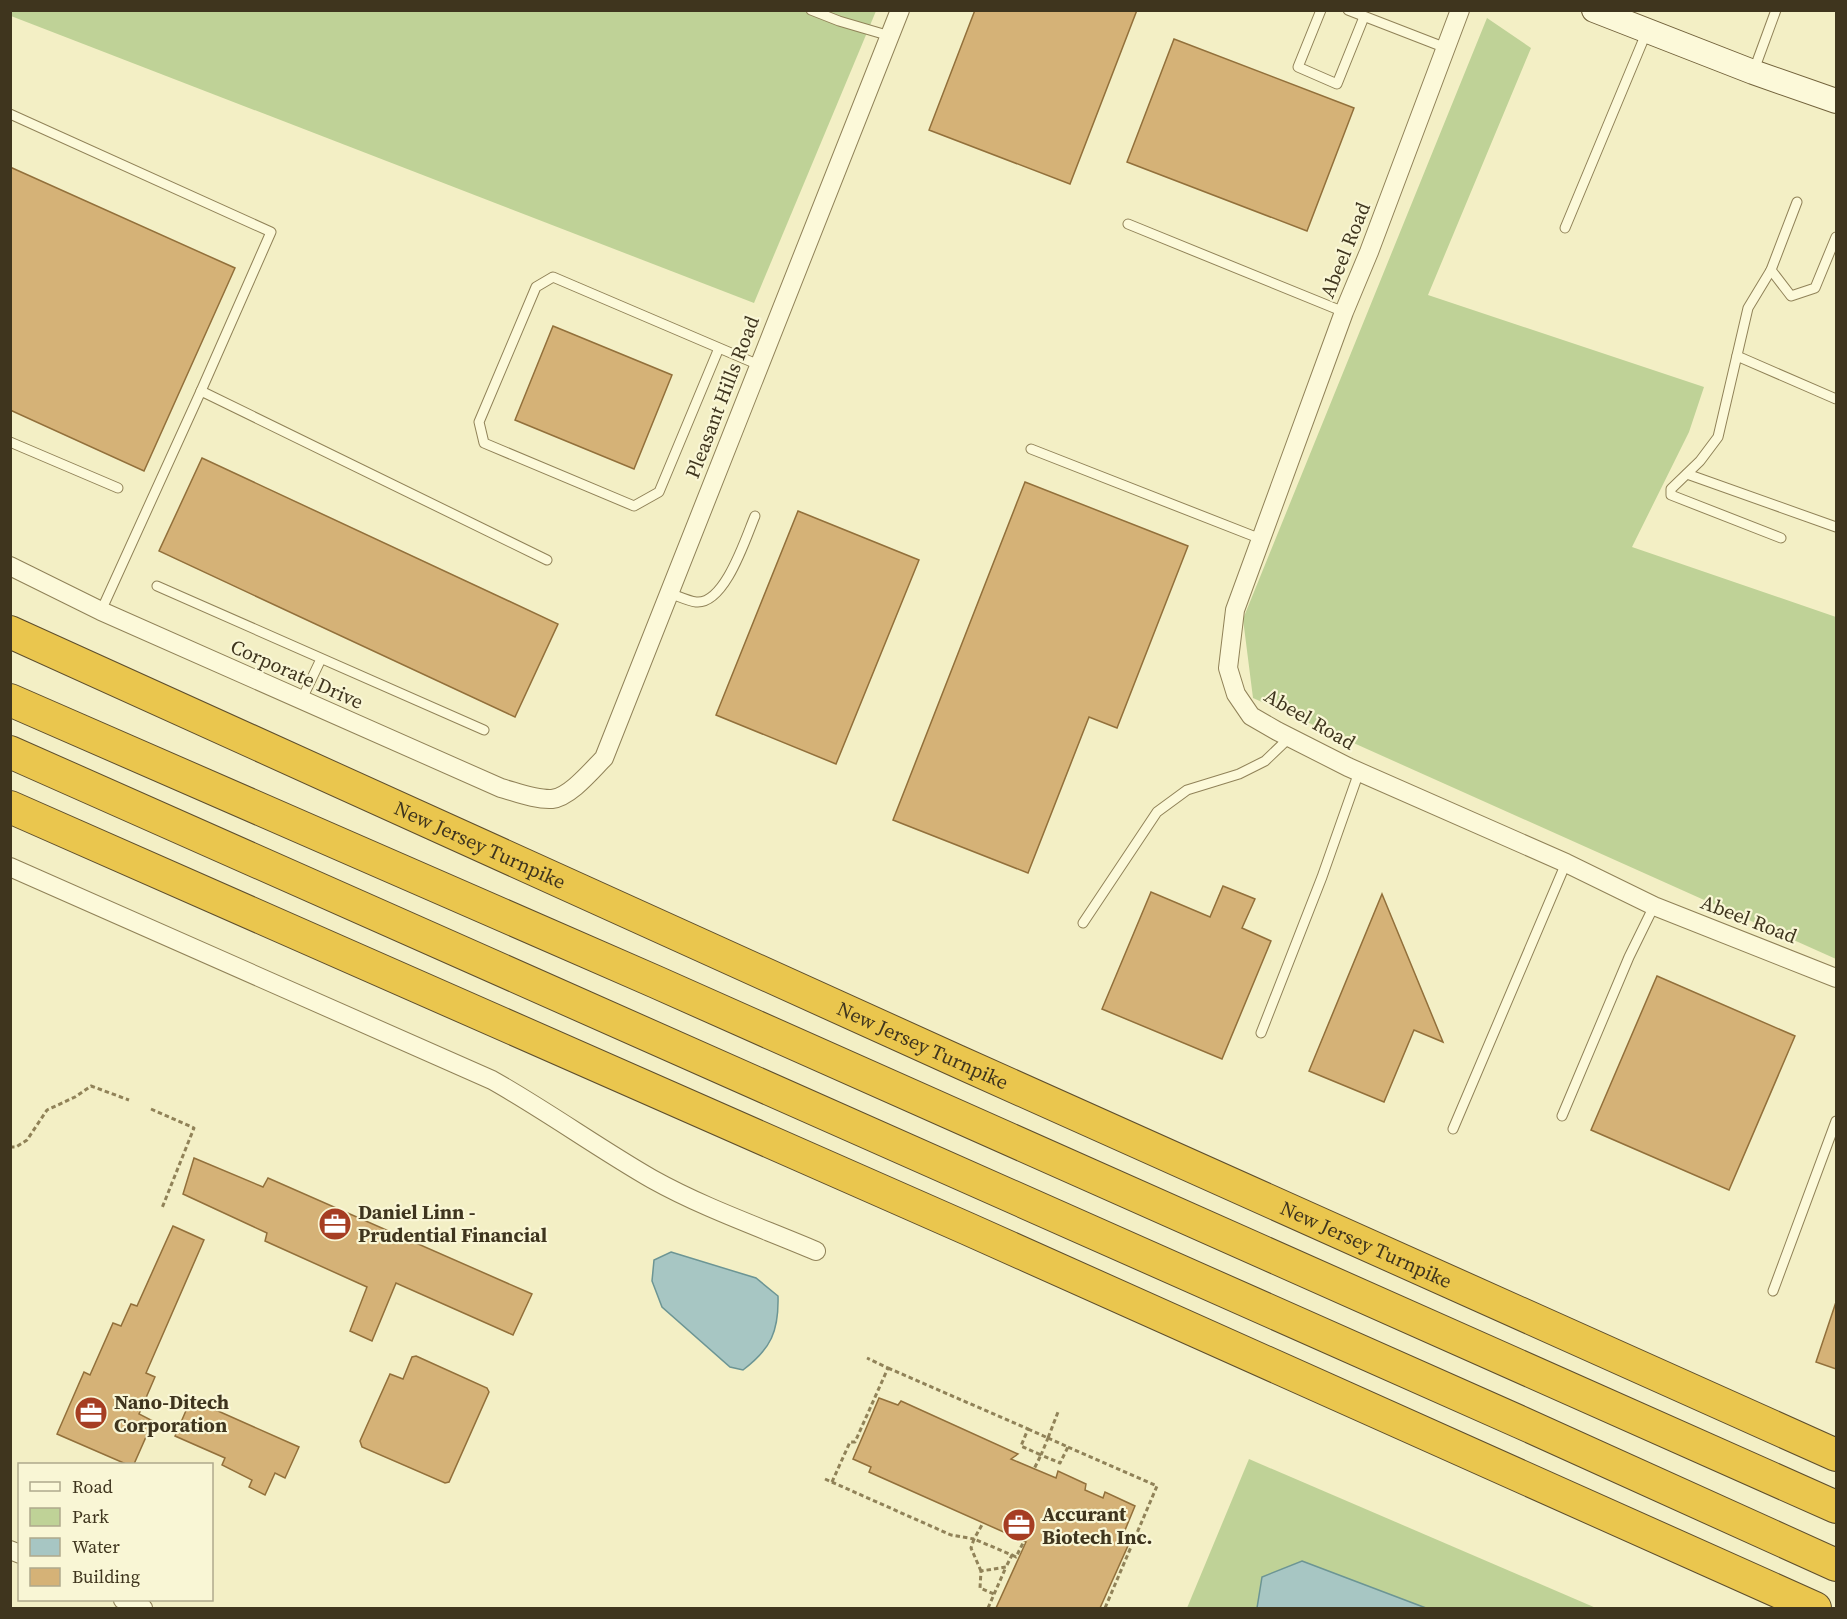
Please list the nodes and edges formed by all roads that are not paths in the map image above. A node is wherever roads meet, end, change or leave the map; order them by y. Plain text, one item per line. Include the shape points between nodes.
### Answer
1 (811, 10) edge
2 (900, 10) edge
3 (1322, 10) edge
4 (1348, 10) edge
5 (1460, 10) edge
6 (1594, 10) edge
7 (1776, 10) edge
8 (1364, 17) junction
9 (1647, 31) junction
10 (890, 36) junction
11 (1446, 48) junction
12 (1753, 72) junction
13 (1836, 101) edge
14 (10, 114) edge
15 (1797, 202) dead end
16 (1128, 224) dead end
17 (1565, 228) dead end
18 (1836, 237) edge
19 (1771, 270) junction
20 (1344, 312) junction
21 (719, 348) junction
22 (1737, 356) junction
23 (759, 365) junction
24 (201, 392) junction
25 (1836, 399) edge
26 (10, 442) edge
27 (1031, 449) dead end
28 (1687, 474) junction
29 (118, 488) dead end
30 (755, 516) dead end
31 (1836, 527) edge
32 (1781, 538) dead end
33 (1261, 539) junction
34 (547, 560) dead end
35 (10, 566) edge
36 (157, 586) dead end
37 (669, 593) junction
38 (101, 610) junction
39 (10, 632) edge
40 (321, 659) junction
41 (10, 700) edge
42 (301, 701) junction
43 (484, 730) dead end
44 (1289, 738) junction
45 (10, 752) edge
46 (1359, 772) junction
47 (571, 790) joint
48 (10, 807) edge
49 (1566, 864) junction
50 (10, 867) edge
51 (1654, 906) junction
52 (1083, 923) dead end
53 (1836, 978) edge
54 (1261, 1033) dead end
55 (1562, 1116) dead end
56 (1836, 1121) edge
57 (1453, 1129) dead end
58 (816, 1251) dead end
59 (1773, 1291) dead end
60 (1836, 1455) edge
61 (1836, 1507) edge
62 (1836, 1565) edge
63 (127, 1601) edge
64 (143, 1608) edge
65 (1815, 1608) edge

1 - 10 lane
2 - 10 street, Pleasant Hills Road
3 - 8 lane via 1298,67 1337,84
4 - 8 lane
5 - 11 street, Abeel Road
6 - 9 main road
7 - 12 lane
8 - 11 lane
9 - 12 main road
9 - 17 lane
10 - 23 street, Pleasant Hills Road
11 - 20 street, Abeel Road
12 - 13 main road
14 - 24 lane via 270,232
15 - 19 lane
16 - 20 lane
18 - 19 lane via 1815,288 1791,296
19 - 22 lane via 1748,308
20 - 33 street, Abeel Road
21 - 21 lane via 553,278 536,287 479,422 484,443 634,506 659,492
21 - 23 lane
22 - 25 lane
22 - 28 lane via 1718,437
23 - 37 street, Pleasant Hills Road
24 - 34 lane
24 - 38 lane
26 - 29 lane
27 - 33 lane
28 - 31 lane
28 - 32 lane via 1671,489 1671,495
30 - 37 lane via 727,581 712,598 698,602
33 - 44 street, Abeel Road via 1235,610 1228,668 1236,694 1251,716
35 - 38 street, Corporate Drive
36 - 40 lane
37 - 47 street, Pleasant Hills Road via 604,758
38 - 42 street, Corporate Drive
39 - 60 highway, New Jersey Turnpike
40 - 42 lane
40 - 43 lane
41 - 61 highway
42 - 47 street, Corporate Drive via 501,788 553,799
44 - 46 street, Abeel Road
44 - 52 lane via 1265,761 1239,774 1187,790 1157,812
45 - 62 highway
46 - 49 street, Abeel Road
46 - 54 lane
48 - 65 highway
49 - 51 street, Abeel Road
49 - 57 lane
50 - 58 street via 492,1080 653,1179
51 - 53 street, Abeel Road
51 - 55 lane
56 - 59 lane
63 - 64 street

